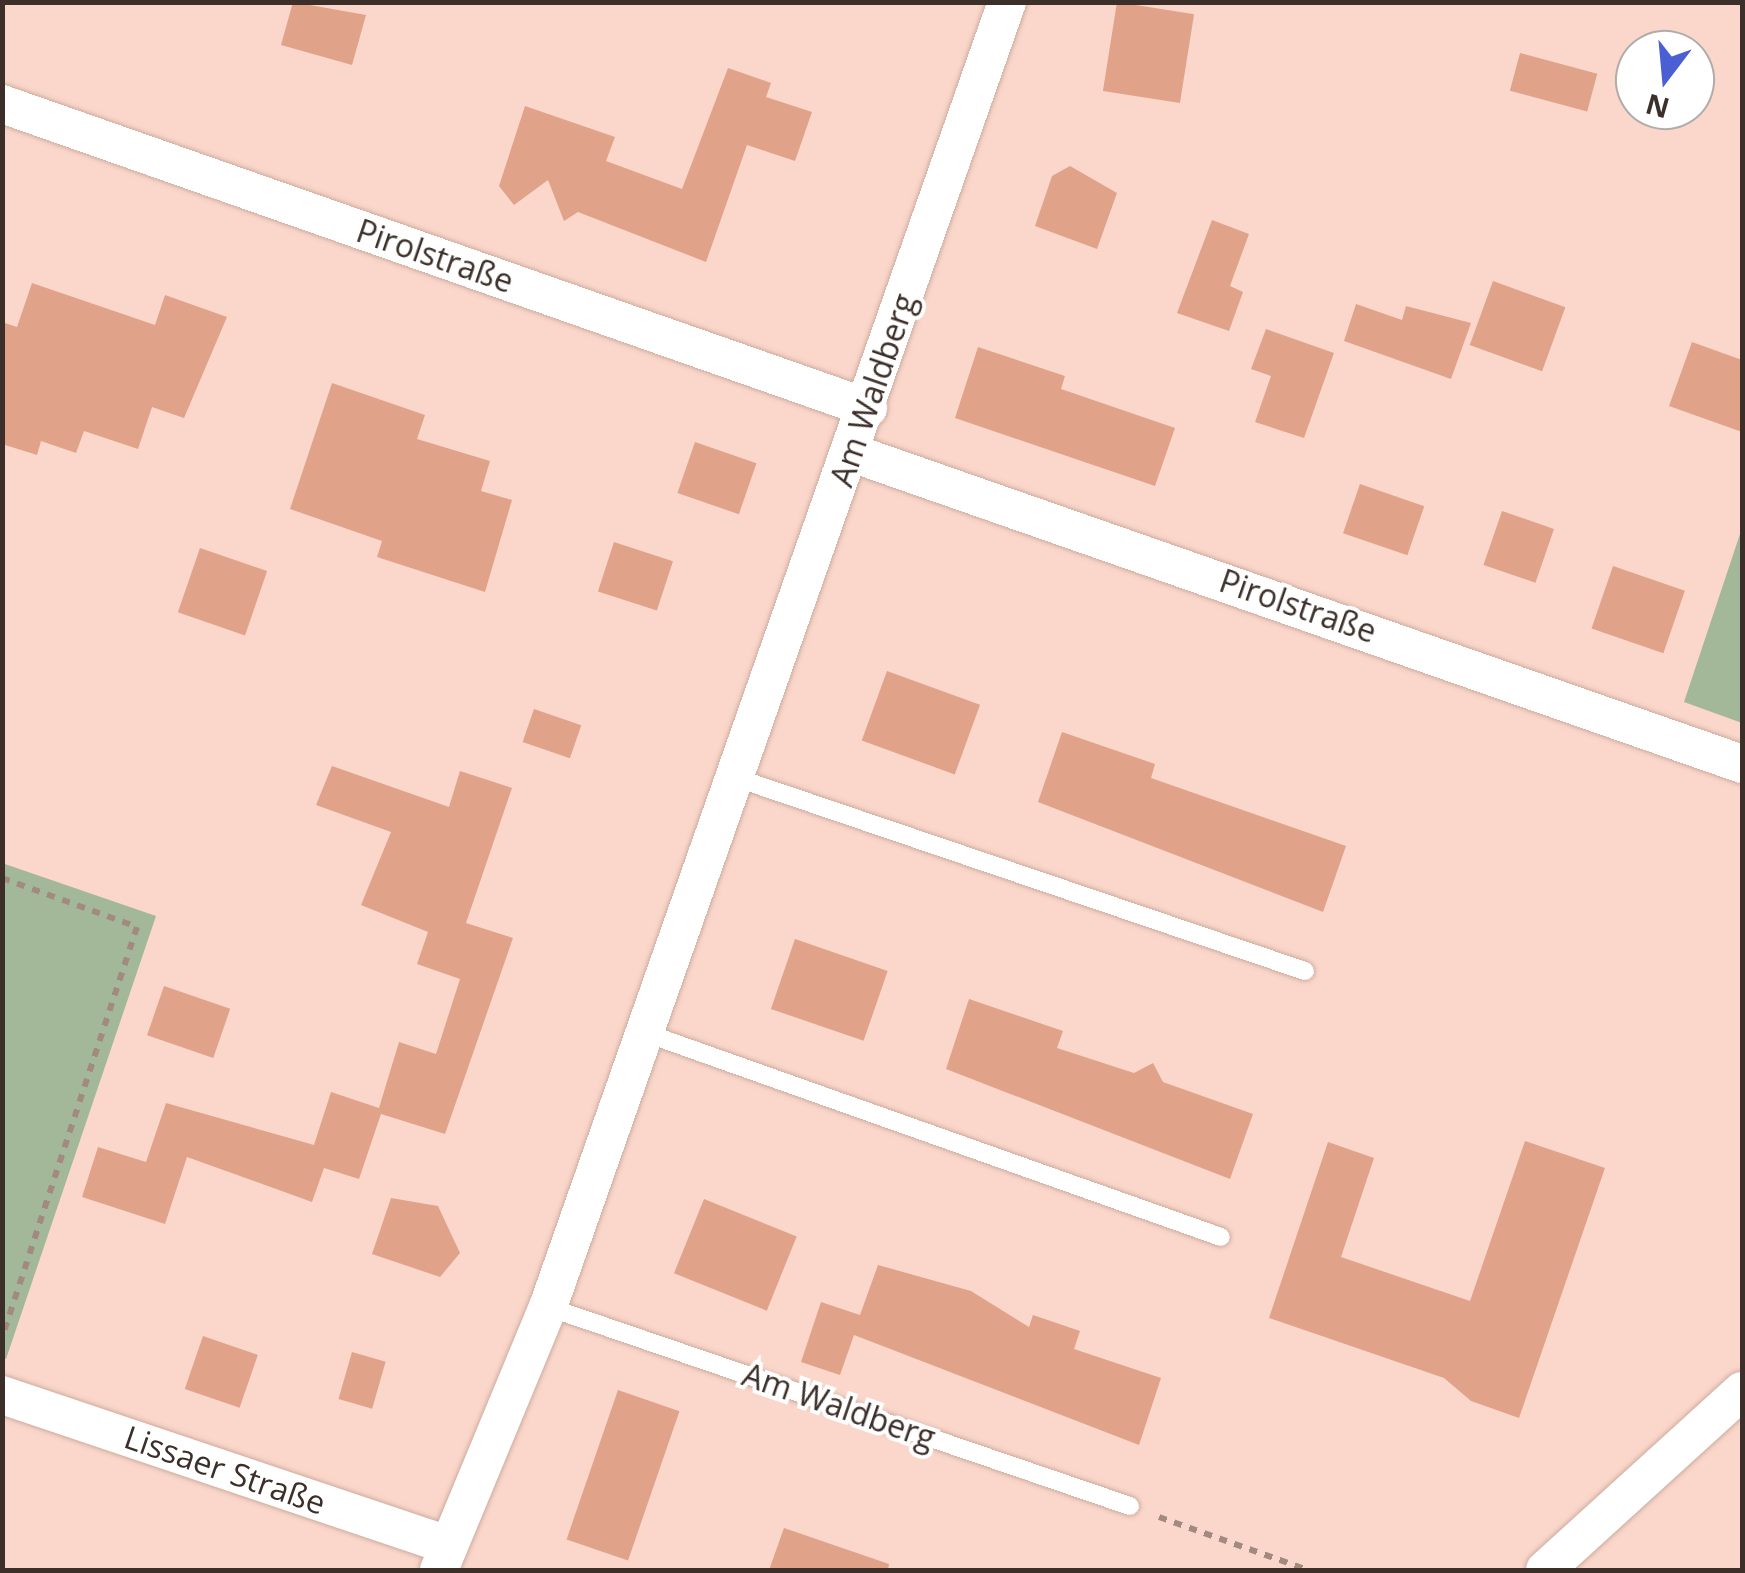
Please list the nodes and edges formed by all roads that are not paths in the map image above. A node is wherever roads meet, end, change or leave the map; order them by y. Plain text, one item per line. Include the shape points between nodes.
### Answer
1 (1007, 2) edge
2 (2, 104) edge
3 (868, 408) junction
4 (852, 453) junction
5 (1742, 764) edge
6 (734, 776) junction
7 (1306, 970) dead end
8 (643, 1032) junction
9 (1221, 1237) dead end
10 (548, 1307) junction
11 (1742, 1390) edge
12 (2, 1396) edge
13 (1130, 1506) road end
14 (443, 1558) edge
15 (1545, 1570) edge

1 - 3 street, Am Waldberg
2 - 3 street, Pirolstraße
3 - 4 street, Am Waldberg
4 - 5 street, Pirolstraße
4 - 6 street, Am Waldberg
6 - 7 lane
6 - 8 street, Am Waldberg
8 - 9 lane
8 - 10 street, Am Waldberg
10 - 13 lane, Am Waldberg
10 - 14 street, Am Waldberg
11 - 15 street
12 - 14 street, Lissaer Straße

